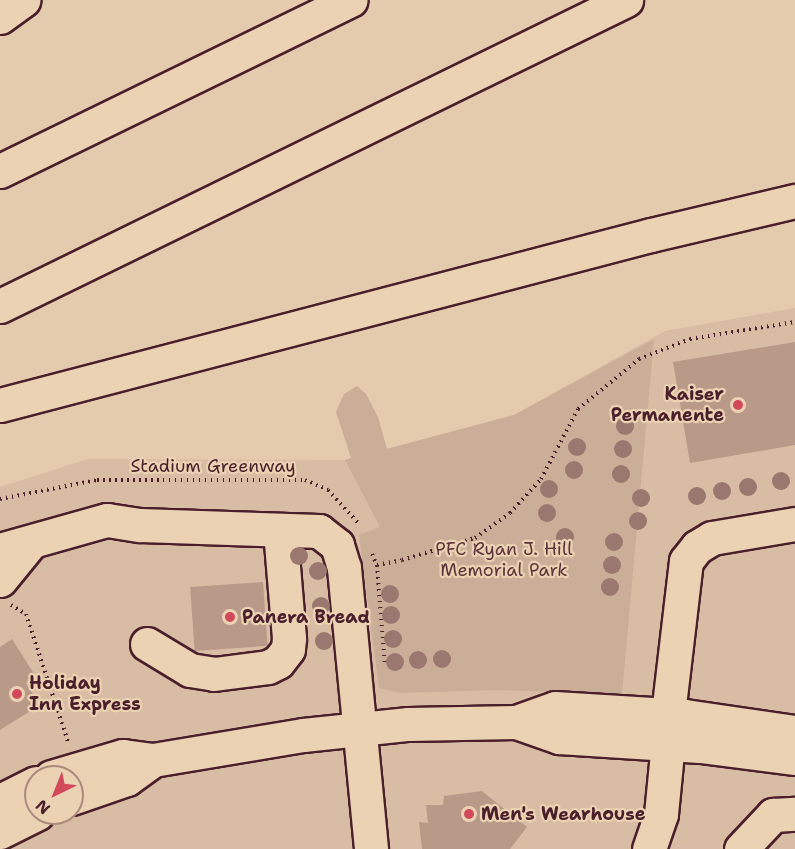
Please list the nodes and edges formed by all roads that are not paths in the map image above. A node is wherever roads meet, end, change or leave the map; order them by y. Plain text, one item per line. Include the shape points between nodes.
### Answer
1 (23, 0) edge
2 (305, 0) edge
3 (350, 0) edge
4 (626, 0) edge
5 (0, 17) edge
6 (133, 106) junction
7 (0, 171) edge
8 (795, 201) edge
9 (0, 306) edge
10 (0, 405) edge
11 (795, 524) edge
12 (280, 530) junction
13 (15, 546) edge
14 (4, 592) edge
15 (147, 644) dead end
16 (668, 729) junction
17 (358, 730) junction
18 (795, 732) edge
19 (795, 758) edge
20 (84, 773) edge
21 (24, 789) edge
22 (0, 801) edge
23 (795, 814) edge
24 (24, 820) edge
25 (0, 832) edge
26 (371, 849) edge
27 (649, 849) edge
28 (741, 849) edge

1 - 5 main road
2 - 6 main road
3 - 6 main road
4 - 9 main road
6 - 7 main road
8 - 10 main road via 651,234
11 - 16 main road via 712,538 697,547 686,561
12 - 13 main road via 141,525 107,520
12 - 15 main road via 289,638 288,649 278,662 268,667 214,674 190,670
12 - 17 main road via 319,531 337,545 344,568
13 - 14 main road
16 - 17 main road via 559,737 516,722 408,724
16 - 18 main road
16 - 19 main road
16 - 27 main road via 661,814
17 - 20 main road via 153,760 123,756
17 - 26 main road
21 - 22 main road
23 - 28 main road via 773,815
24 - 25 main road

